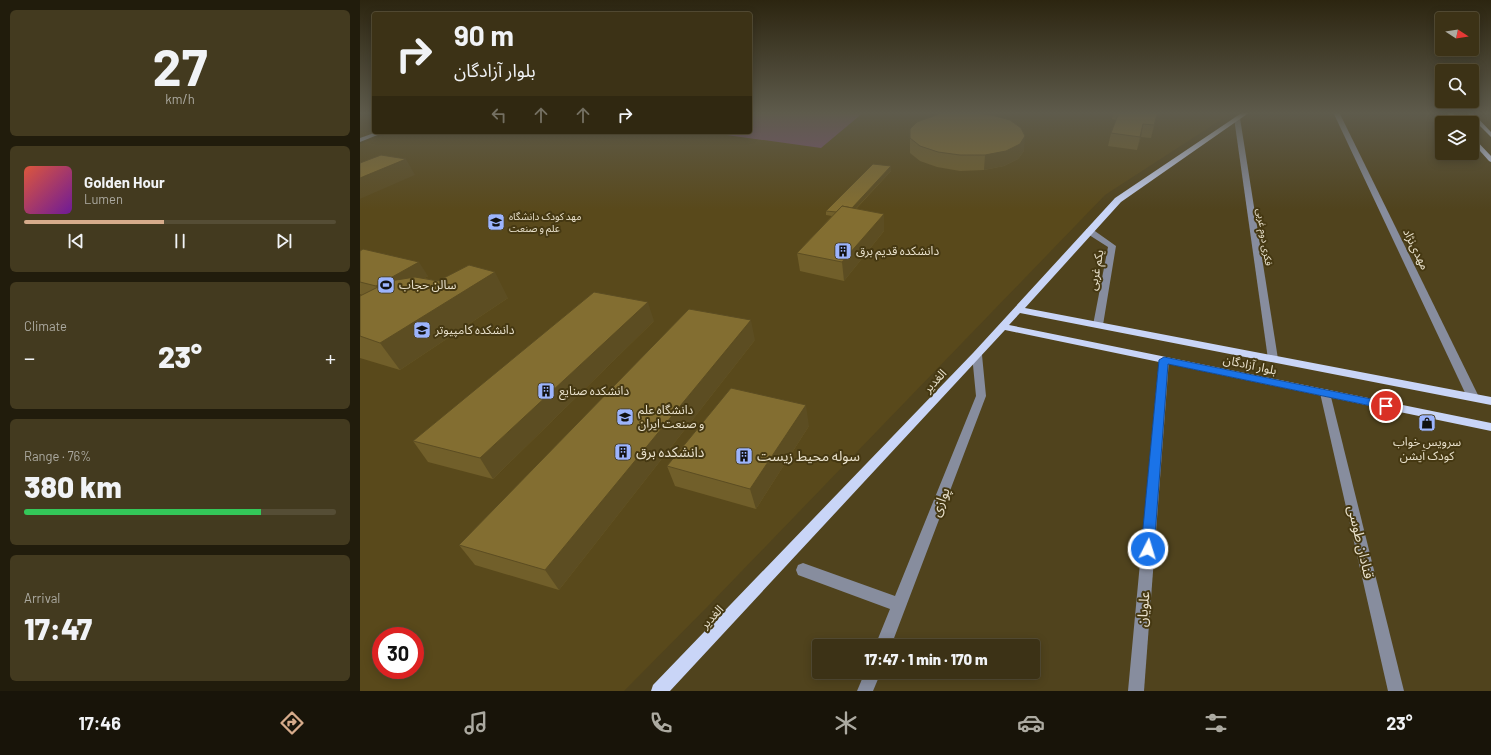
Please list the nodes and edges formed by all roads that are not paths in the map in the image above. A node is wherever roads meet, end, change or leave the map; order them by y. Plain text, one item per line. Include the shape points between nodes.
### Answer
1 (1199, 144) edge
2 (1241, 144) edge
3 (1352, 144) edge
4 (1479, 146) edge
5 (1491, 160) edge
6 (1089, 231) junction
7 (1019, 310) junction
8 (1098, 325) junction
9 (1003, 327) junction
10 (978, 355) junction
11 (1274, 359) junction
12 (1164, 360) junction
13 (1325, 393) junction
14 (1473, 397) junction
15 (1491, 401) edge
16 (1491, 427) edge
17 (803, 570) dead end
18 (899, 604) junction
19 (886, 639) edge
20 (870, 679) edge
21 (659, 691) edge
22 (865, 691) edge
23 (1136, 691) edge
24 (1396, 691) edge

1 - 6 main road, الغدیر via 1118,200
2 - 11 street, فکری دوم غربی
3 - 14 street, مهدی‌نژاد
4 - 5 main road
6 - 7 main road, الغدیر
6 - 8 street, یکم غربی via 1112,246
7 - 8 main road, بلوار آزادگان
7 - 9 main road, الغدیر
8 - 11 main road, بلوار آزادگان
9 - 10 main road, الغدیر
9 - 12 main road, بلوار آزادگان
10 - 18 street, پوازی via 981,396
10 - 21 main road, الغدیر
11 - 14 main road, بلوار آزادگان
12 - 13 main road, بلوار آزادگان
12 - 23 street, علویان
13 - 16 main road, بلوار آزادگان
13 - 24 street, قنادان طوسی
14 - 15 main road, بلوار آزادگان
17 - 18 street
18 - 19 street, پوازی
20 - 22 street

